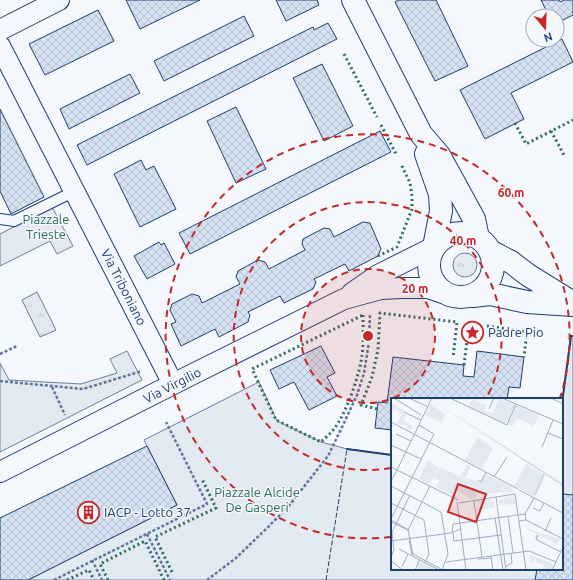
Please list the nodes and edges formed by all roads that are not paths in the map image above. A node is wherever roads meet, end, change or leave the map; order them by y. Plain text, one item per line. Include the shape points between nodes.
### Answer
1 (59, 0) edge
2 (353, 0) edge
3 (0, 30) edge
4 (0, 46) edge
5 (421, 134) junction
6 (75, 190) junction
7 (0, 219) edge
8 (484, 244) junction
9 (434, 247) junction
10 (443, 292) junction
11 (473, 296) junction
12 (344, 299) junction
13 (573, 304) edge
14 (173, 384) junction
15 (0, 472) edge

1 - 3 street
2 - 5 main road
4 - 6 street, Via Triboniano
5 - 8 main road via 439,155 474,219
5 - 9 main road via 440,194 441,210
6 - 7 lane via 14,221
6 - 14 street, Via Triboniano
8 - 9 main road via 469,234 459,233 441,240
8 - 11 main road via 493,261 493,272 489,282
8 - 13 main road
9 - 10 main road via 428,266 435,285
9 - 12 street via 378,275
10 - 11 main road via 452,297
10 - 12 street via 428,288 401,288
11 - 13 main road via 490,294 528,302
12 - 14 street, Via Virgilio
14 - 15 street, Via Virgilio

